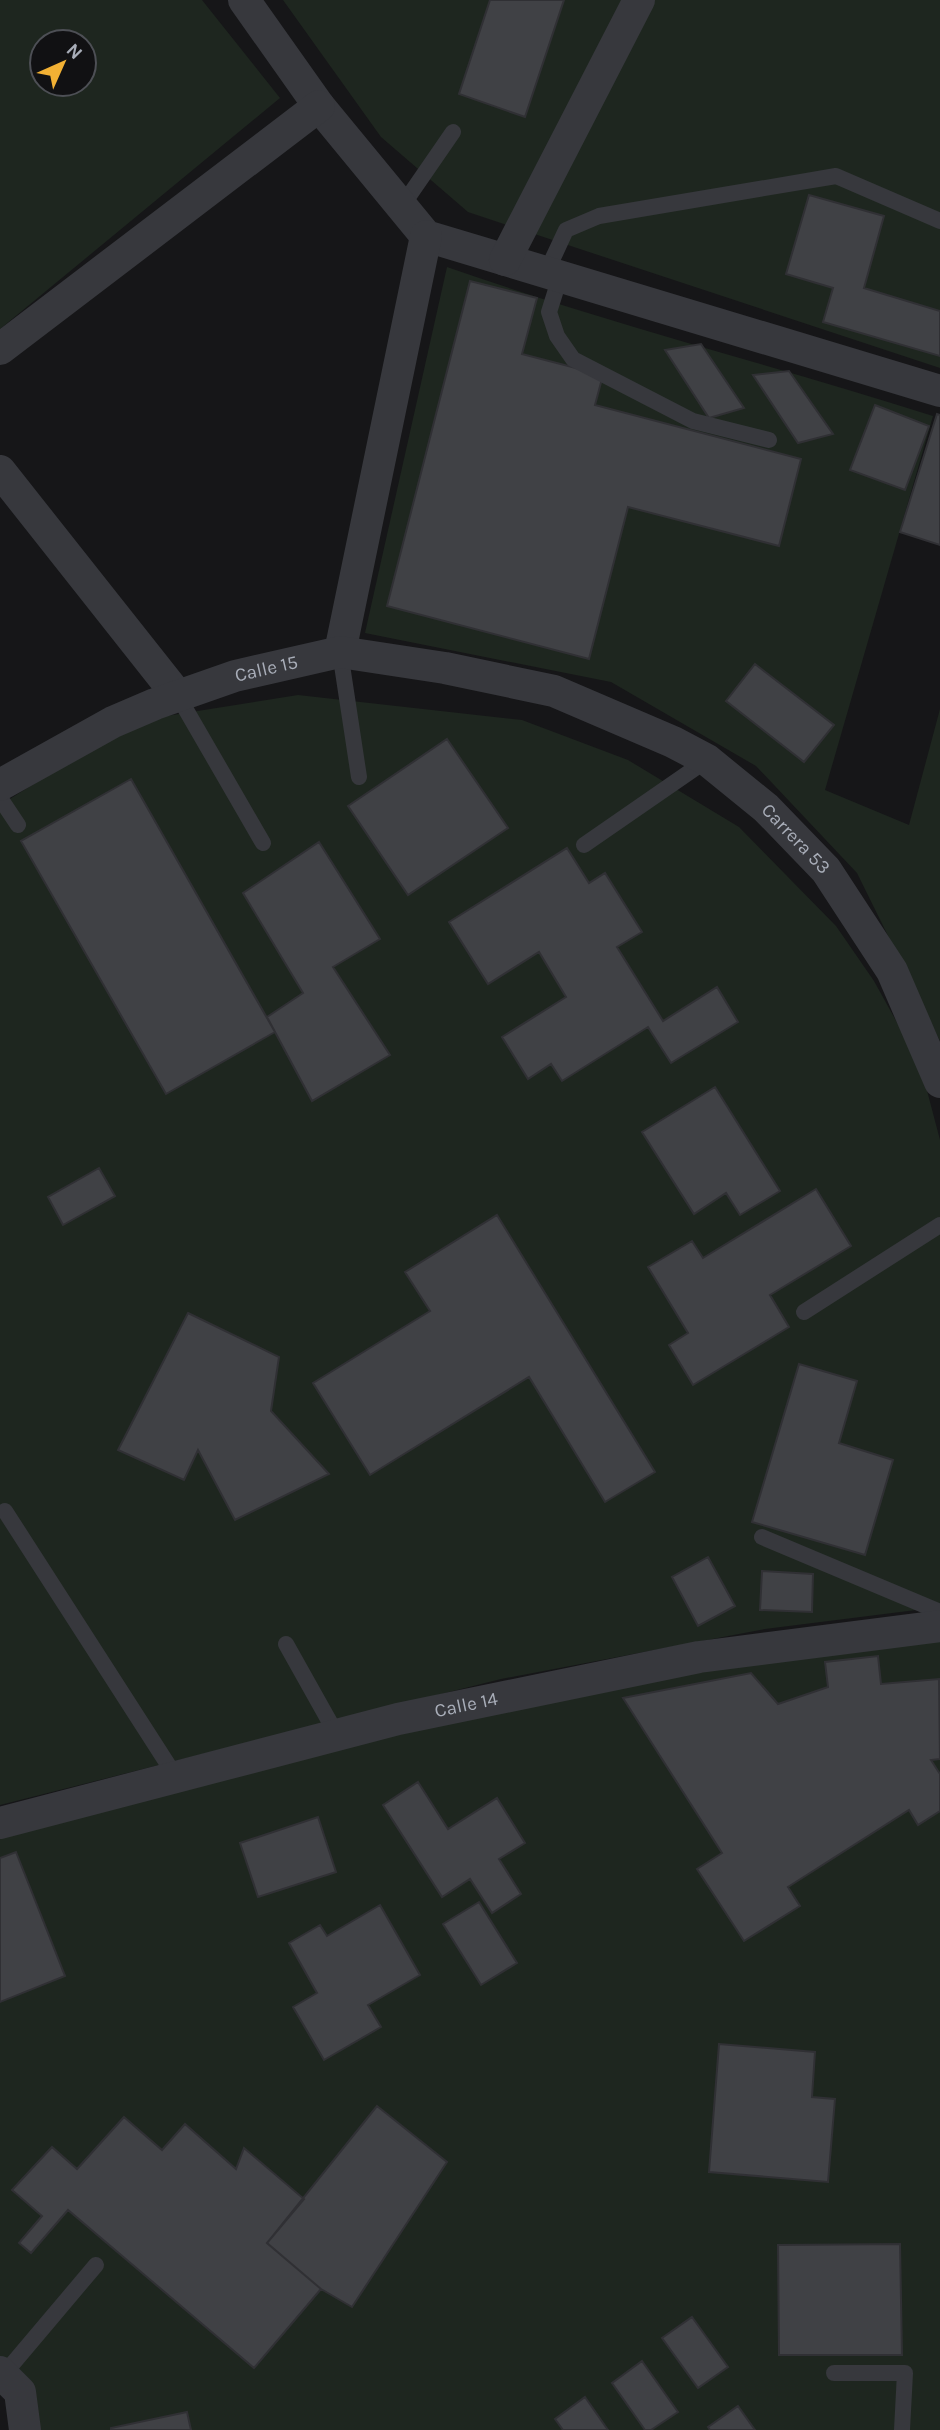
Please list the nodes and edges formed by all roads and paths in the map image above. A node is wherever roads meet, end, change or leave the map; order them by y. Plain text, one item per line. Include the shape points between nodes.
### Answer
1 (244, 0) edge
2 (639, 0) edge
3 (319, 106) junction
4 (453, 132) dead end
5 (402, 206) junction
6 (940, 221) edge
7 (426, 236) junction
8 (505, 260) junction
9 (553, 275) junction
10 (0, 349) edge
11 (940, 391) edge
12 (769, 440) dead end
13 (0, 471) edge
14 (340, 652) junction
15 (554, 691) joint
16 (178, 696) junction
17 (707, 760) junction
18 (359, 777) dead end
19 (0, 785) edge
20 (0, 798) edge
21 (18, 825) dead end
22 (263, 843) dead end
23 (584, 845) dead end
24 (940, 1082) edge
25 (940, 1225) edge
26 (804, 1312) dead end
27 (5, 1511) dead end
28 (762, 1537) dead end
29 (940, 1612) edge
30 (940, 1626) edge
31 (286, 1644) dead end
32 (337, 1735) junction
33 (176, 1777) junction
34 (0, 1823) edge
35 (96, 2265) dead end
36 (2, 2373) edge
37 (834, 2373) dead end
38 (25, 2430) edge
39 (902, 2430) edge

1 - 3 street
2 - 8 street
3 - 5 street
3 - 10 street
4 - 5 lane
5 - 7 street
6 - 9 lane via 836,176 599,216 566,230
7 - 8 street
7 - 14 street
8 - 9 street
9 - 11 street
9 - 12 lane via 549,312 557,336 573,359 693,421
13 - 16 street
14 - 15 street, Calle 15
14 - 16 street, Calle 15 via 235,676
14 - 18 lane
15 - 17 street, Carrera 53
16 - 19 street, Calle 15 via 113,722
16 - 22 lane
17 - 23 lane
17 - 24 street, Carrera 53 via 766,808 826,870 892,971
20 - 21 lane
25 - 26 lane
27 - 33 lane
28 - 29 lane
30 - 32 street, Calle 14 via 699,1657
31 - 32 lane
32 - 33 street, Calle 14
33 - 34 street, Calle 14
35 - 36 lane
36 - 38 street via 20,2392
37 - 39 lane via 905,2373

